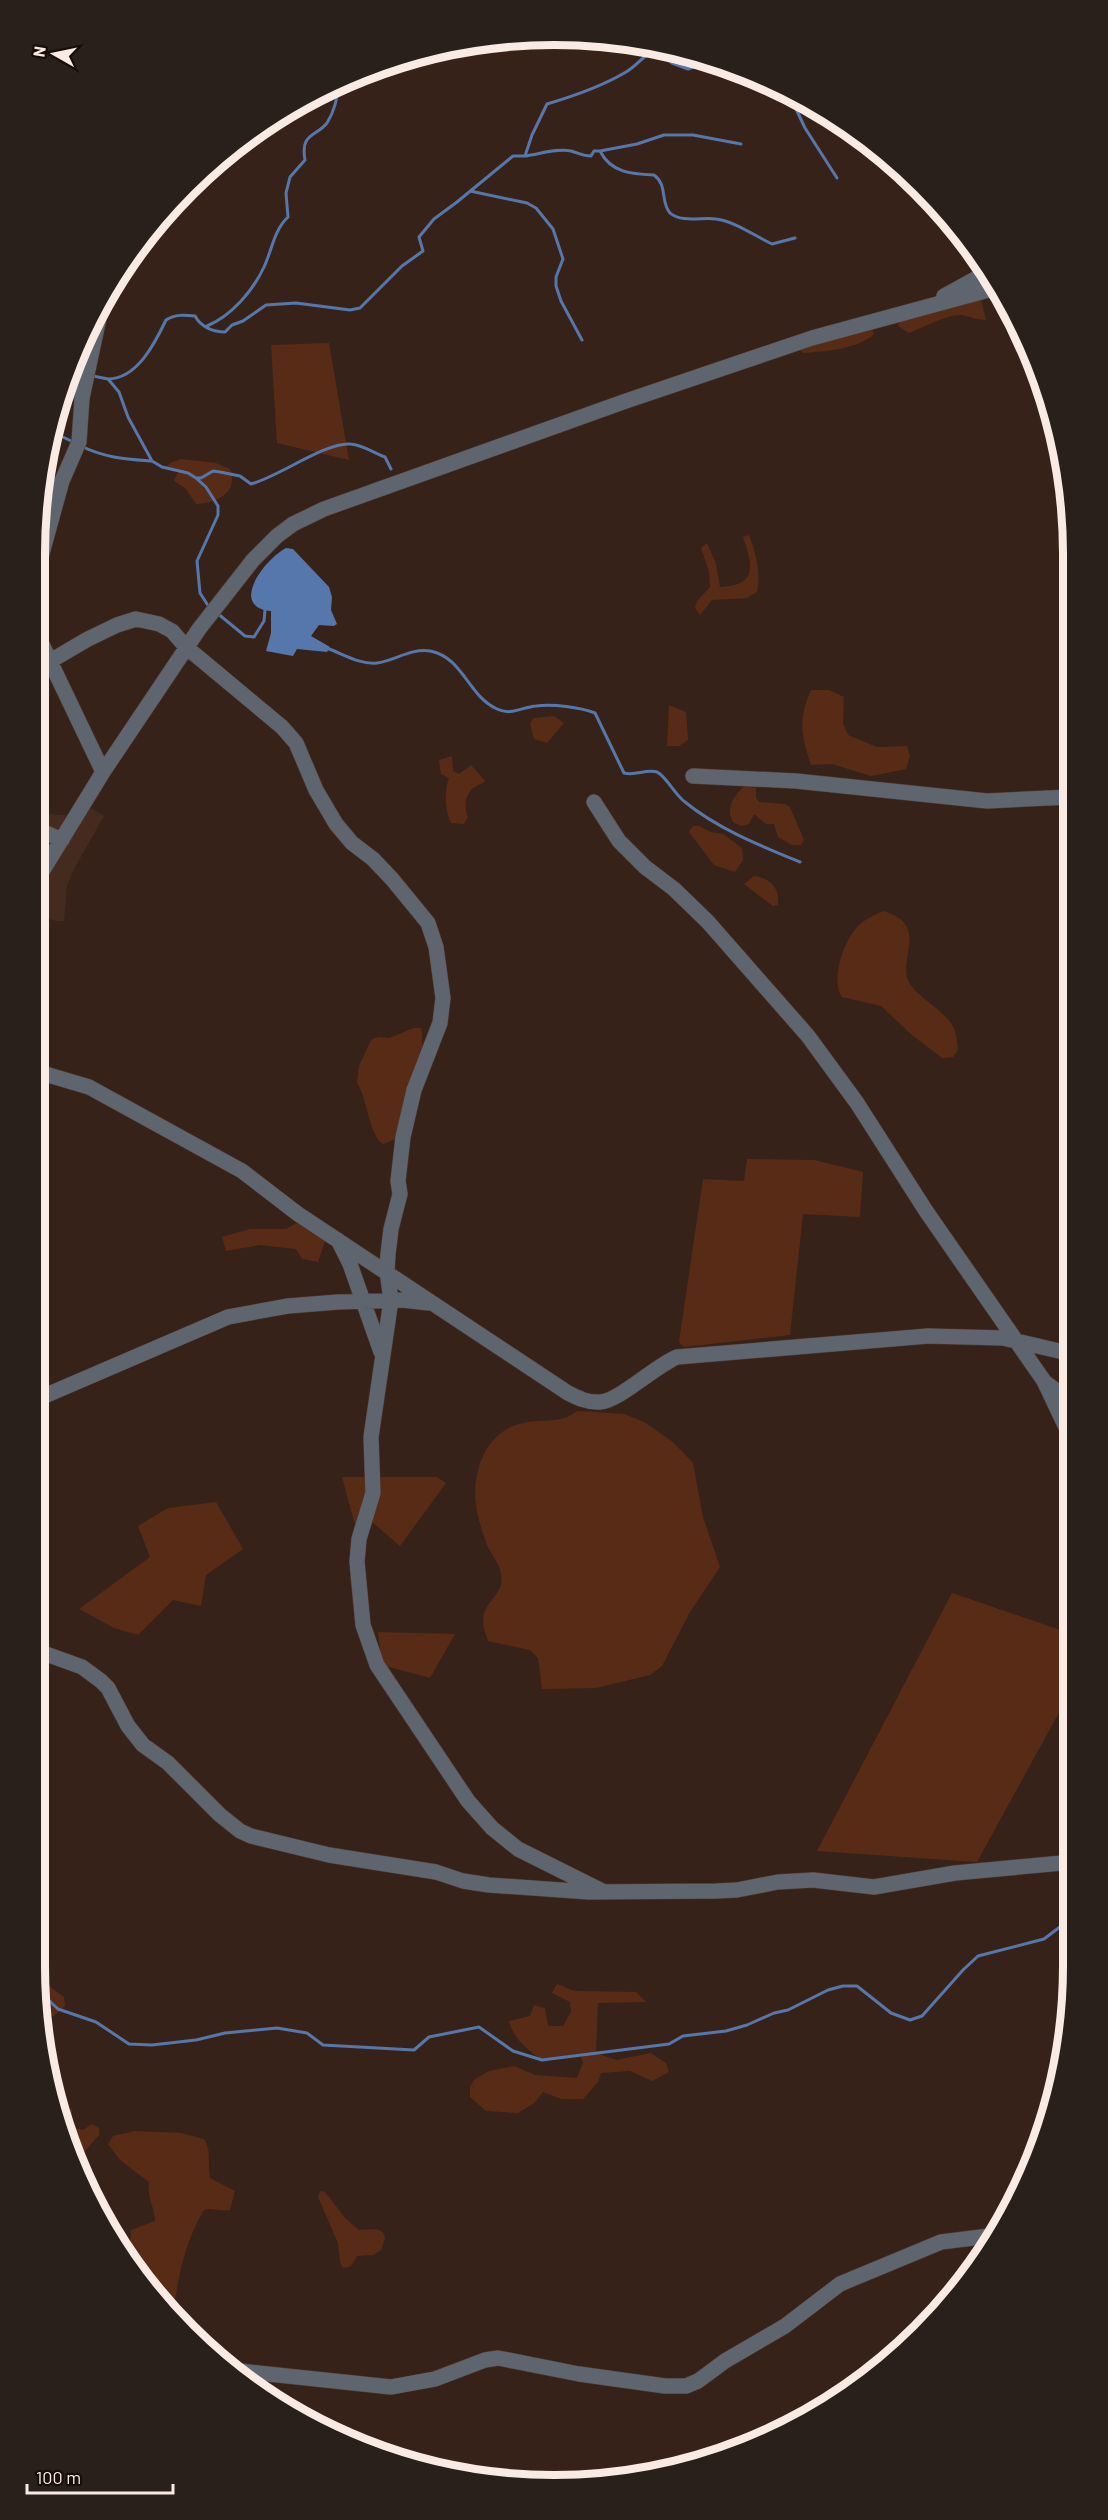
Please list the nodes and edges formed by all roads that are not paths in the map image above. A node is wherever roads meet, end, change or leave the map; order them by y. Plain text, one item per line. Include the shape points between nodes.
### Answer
1 (980, 276) edge
2 (989, 290) edge
3 (929, 305) junction
4 (96, 330) edge
5 (45, 544) edge
6 (186, 647) junction
7 (45, 650) edge
8 (51, 662) junction
9 (45, 665) edge
10 (104, 772) junction
11 (693, 777) dead end
12 (1063, 797) edge
13 (594, 802) dead end
14 (45, 833) edge
15 (62, 840) junction
16 (45, 866) edge
17 (45, 1074) edge
18 (338, 1240) junction
19 (387, 1272) junction
20 (391, 1300) junction
21 (362, 1301) junction
22 (435, 1304) junction
23 (1014, 1341) junction
24 (1063, 1352) edge
25 (382, 1361) junction
26 (1044, 1381) junction
27 (45, 1395) edge
28 (1063, 1395) edge
29 (1063, 1421) edge
30 (45, 1654) edge
31 (1063, 1863) edge
32 (604, 1892) junction
33 (985, 2237) edge
34 (246, 2372) edge

1 - 3 street
2 - 3 street
3 - 6 street via 812,338 647,393 324,509 285,529 261,552
4 - 5 street via 82,398 80,442 62,481
6 - 8 street via 159,624 136,619 88,639
6 - 10 street
6 - 19 street via 282,726 296,743 336,824 373,859 428,923 443,998 440,1023 414,1090 403,1137 400,1194 391,1229
7 - 8 street
8 - 9 street
8 - 10 street
10 - 15 street
11 - 12 street via 796,782 987,801
13 - 23 street via 619,841 708,922 808,1036 857,1103
14 - 15 street
15 - 16 street
17 - 18 street via 89,1088 242,1171
18 - 19 street
18 - 21 street
19 - 20 street
19 - 22 street
20 - 21 street
20 - 22 street
20 - 25 street
21 - 25 street
21 - 27 street via 288,1306 228,1317
22 - 23 street via 568,1393 597,1403 608,1401 677,1357 928,1336
23 - 24 street
23 - 26 street
25 - 32 street via 371,1437 373,1493 359,1539 357,1562 363,1625 377,1665 468,1801 492,1828 518,1849
26 - 28 street
26 - 29 street
30 - 32 street via 82,1667 101,1681 142,1745 168,1763 220,1815 251,1836 481,1884
31 - 32 street via 955,1873 874,1887 813,1880 726,1890
33 - 34 street via 941,2242 840,2284 785,2326 686,2386 579,2374 498,2358 435,2379 391,2387

